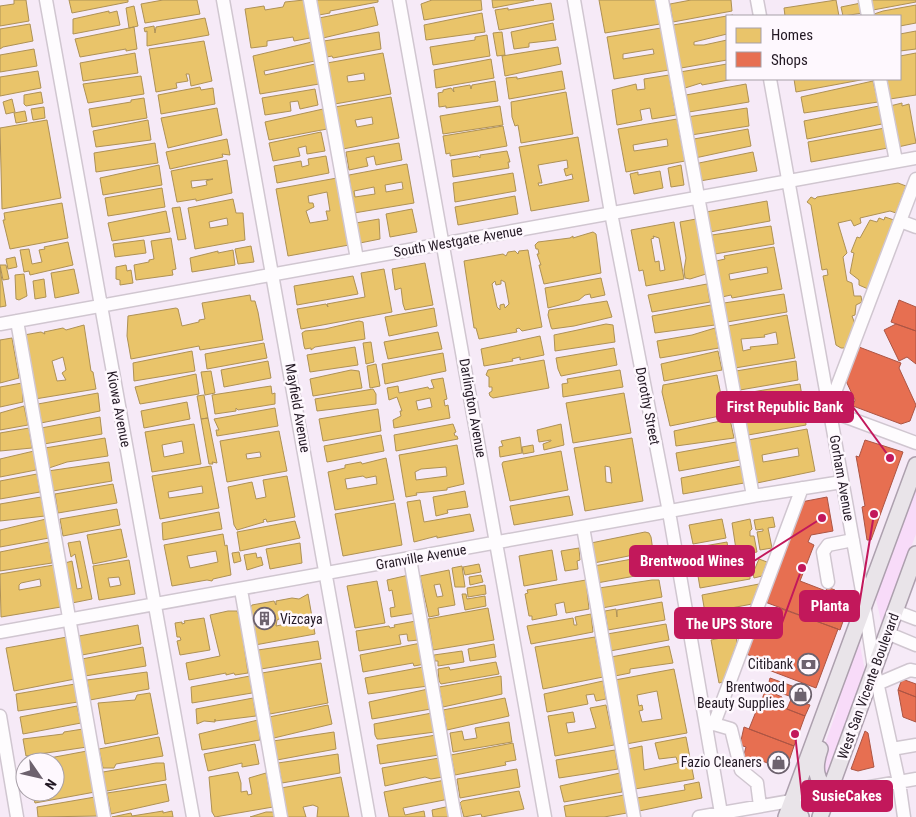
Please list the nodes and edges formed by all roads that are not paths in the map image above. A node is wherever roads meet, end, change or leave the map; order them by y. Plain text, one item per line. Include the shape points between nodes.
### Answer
1 (46, 0) edge
2 (223, 0) edge
3 (310, 0) edge
4 (399, 0) edge
5 (574, 0) edge
6 (662, 0) edge
7 (757, 0) edge
8 (865, 0) edge
9 (760, 15) edge
10 (868, 15) edge
11 (770, 80) edge
12 (880, 80) edge
13 (916, 158) edge
14 (896, 161) junction
15 (916, 180) edge
16 (788, 181) junction
17 (698, 197) junction
18 (611, 213) junction
19 (900, 221) junction
20 (916, 227) edge
21 (444, 244) junction
22 (357, 259) junction
23 (273, 273) junction
24 (100, 306) junction
25 (17, 321) junction
26 (0, 324) edge
27 (830, 409) junction
28 (916, 443) edge
29 (916, 465) edge
30 (842, 482) junction
31 (802, 488) junction
32 (753, 496) junction
33 (669, 512) junction
34 (583, 527) junction
35 (853, 540) junction
36 (497, 543) junction
37 (916, 554) edge
38 (410, 559) junction
39 (328, 574) junction
40 (828, 582) dead end
41 (241, 590) junction
42 (864, 602) junction
43 (156, 605) junction
44 (895, 611) junction
45 (916, 619) edge
46 (70, 620) junction
47 (0, 632) edge
48 (887, 633) junction
49 (916, 644) edge
50 (843, 661) junction
51 (874, 668) junction
52 (916, 670) edge
53 (877, 684) junction
54 (0, 716) edge
55 (710, 725) junction
56 (916, 745) edge
57 (892, 749) junction
58 (916, 779) edge
59 (900, 782) junction
60 (828, 795) junction
61 (792, 801) junction
62 (760, 806) junction
63 (721, 813) junction
64 (17, 817) edge
65 (104, 817) edge
66 (193, 817) edge
67 (281, 817) edge
68 (369, 817) edge
69 (455, 817) edge
70 (545, 817) edge
71 (634, 817) edge
72 (699, 817) edge
73 (786, 817) edge
74 (801, 817) edge
75 (820, 817) edge
76 (904, 817) edge

1 - 24 street, Kiowa Avenue
2 - 23 street, Mayfield Avenue
3 - 22 street
4 - 21 street, Darlington Avenue
5 - 18 street, Dorothy Street
6 - 17 street
7 - 9 street
8 - 10 street
11 - 16 street, Gorham Avenue
12 - 14 street
13 - 14 street, South Westgate Avenue
14 - 16 street, South Westgate Avenue
15 - 19 street
16 - 17 street, South Westgate Avenue
16 - 27 street, Gorham Avenue
17 - 18 street, South Westgate Avenue
17 - 32 street
18 - 21 street, South Westgate Avenue
18 - 33 street, Dorothy Street
19 - 20 street
19 - 27 street
21 - 22 street, South Westgate Avenue
21 - 36 street, Darlington Avenue
22 - 23 street, South Westgate Avenue
23 - 24 street, South Westgate Avenue
23 - 39 street, Mayfield Avenue
24 - 25 street, South Westgate Avenue
24 - 43 street, Kiowa Avenue
25 - 26 street, South Westgate Avenue
25 - 46 street
27 - 28 street
27 - 30 street, Gorham Avenue
29 - 42 main road
30 - 31 street, Granville Avenue
30 - 35 street, Gorham Avenue
31 - 32 street, Granville Avenue
31 - 55 street
32 - 33 street, Granville Avenue
33 - 34 street, Granville Avenue
33 - 55 street, Dorothy Street
34 - 36 street, Granville Avenue
34 - 71 street
35 - 40 street via 828,545 823,552
35 - 42 street, Gorham Avenue
36 - 38 street, Granville Avenue
36 - 70 street, Darlington Avenue
37 - 44 main road, West San Vicente Boulevard
38 - 39 street, Granville Avenue
38 - 69 street
39 - 41 street, Granville Avenue
39 - 68 street, Mayfield Avenue
41 - 43 street, Granville Avenue
41 - 67 street
42 - 50 main road
42 - 51 street, Gorham Avenue
43 - 46 street, Granville Avenue
43 - 66 street, Kiowa Avenue
44 - 45 street
44 - 48 main road, West San Vicente Boulevard
46 - 47 street, Granville Avenue
46 - 65 street
48 - 49 street
48 - 51 main road, West San Vicente Boulevard
50 - 60 main road via 833,714 815,767 818,782
50 - 61 main road
51 - 53 street, Gorham Avenue
51 - 60 main road, West San Vicente Boulevard
52 - 53 street
53 - 57 street, Gorham Avenue
54 - 64 street
55 - 62 street via 731,729 741,770 757,783
55 - 63 street, Dorothy Street
56 - 57 street
57 - 59 street, Gorham Avenue
58 - 59 street
59 - 60 street
59 - 76 street, Gorham Avenue
60 - 61 street
60 - 75 main road, West San Vicente Boulevard
61 - 62 street
61 - 73 main road
61 - 74 main road
62 - 63 street
63 - 72 street

